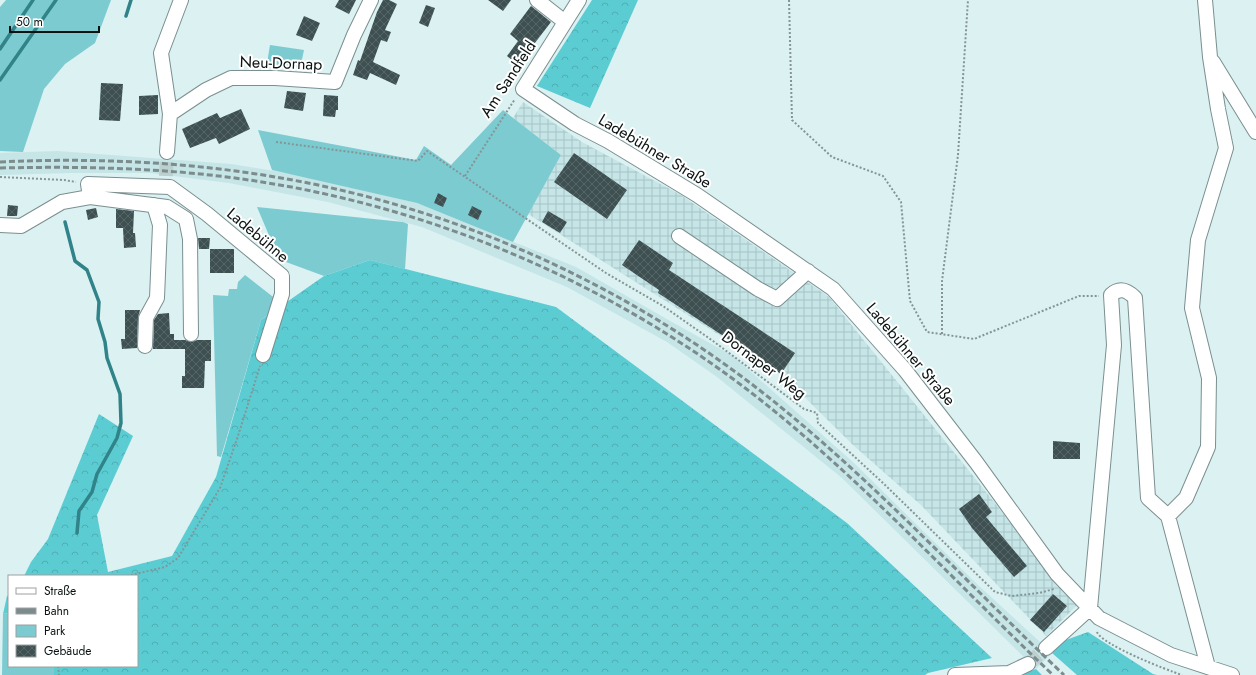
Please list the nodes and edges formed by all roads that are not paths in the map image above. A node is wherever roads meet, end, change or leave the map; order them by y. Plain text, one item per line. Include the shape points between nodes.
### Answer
1 (181, 0) edge
2 (371, 0) edge
3 (537, 0) edge
4 (579, 0) edge
5 (1205, 0) edge
6 (565, 22) junction
7 (1210, 57) junction
8 (523, 88) joint
9 (170, 114) junction
10 (1256, 132) edge
11 (167, 152) tunnel mouth
12 (89, 190) junction
13 (154, 205) junction
14 (0, 225) edge
15 (679, 236) dead end
16 (808, 271) junction
17 (191, 334) dead end
18 (145, 346) dead end
19 (263, 355) road end
20 (1168, 516) junction
21 (1094, 613) junction
22 (1046, 648) tunnel mouth
23 (1028, 664) tunnel mouth
24 (1208, 667) junction
25 (955, 675) edge
26 (1232, 675) edge

1 - 9 street via 161,52
2 - 9 street, Neu-Dornap via 335,82 231,78 206,90
3 - 6 street
4 - 6 street, Am Sandfeld
5 - 7 street
6 - 8 street, Am Sandfeld
7 - 10 street
7 - 20 street via 1226,148 1198,240 1192,308 1209,378 1208,446 1186,498
8 - 16 street, Ladebühner Straße via 575,124 697,195
9 - 11 street
12 - 13 street, Ladebühne
12 - 14 street, Ladebühne via 62,202 21,226
12 - 19 street, Ladebühne via 166,181 170,187 282,276 282,294
13 - 17 street, Ladebühne via 167,207 186,220 190,239
13 - 18 street via 160,225 158,298 146,318
15 - 16 street via 777,299
16 - 21 street, Ladebühner Straße via 833,289 905,370 1057,574
20 - 21 street via 1148,498 1135,298 1124,290 1116,291 1111,295 1114,345
20 - 24 street
21 - 22 street
21 - 24 street, Ladebühner Straße via 1171,655
23 - 25 street via 1009,673
24 - 26 street, Ladebühner Straße

